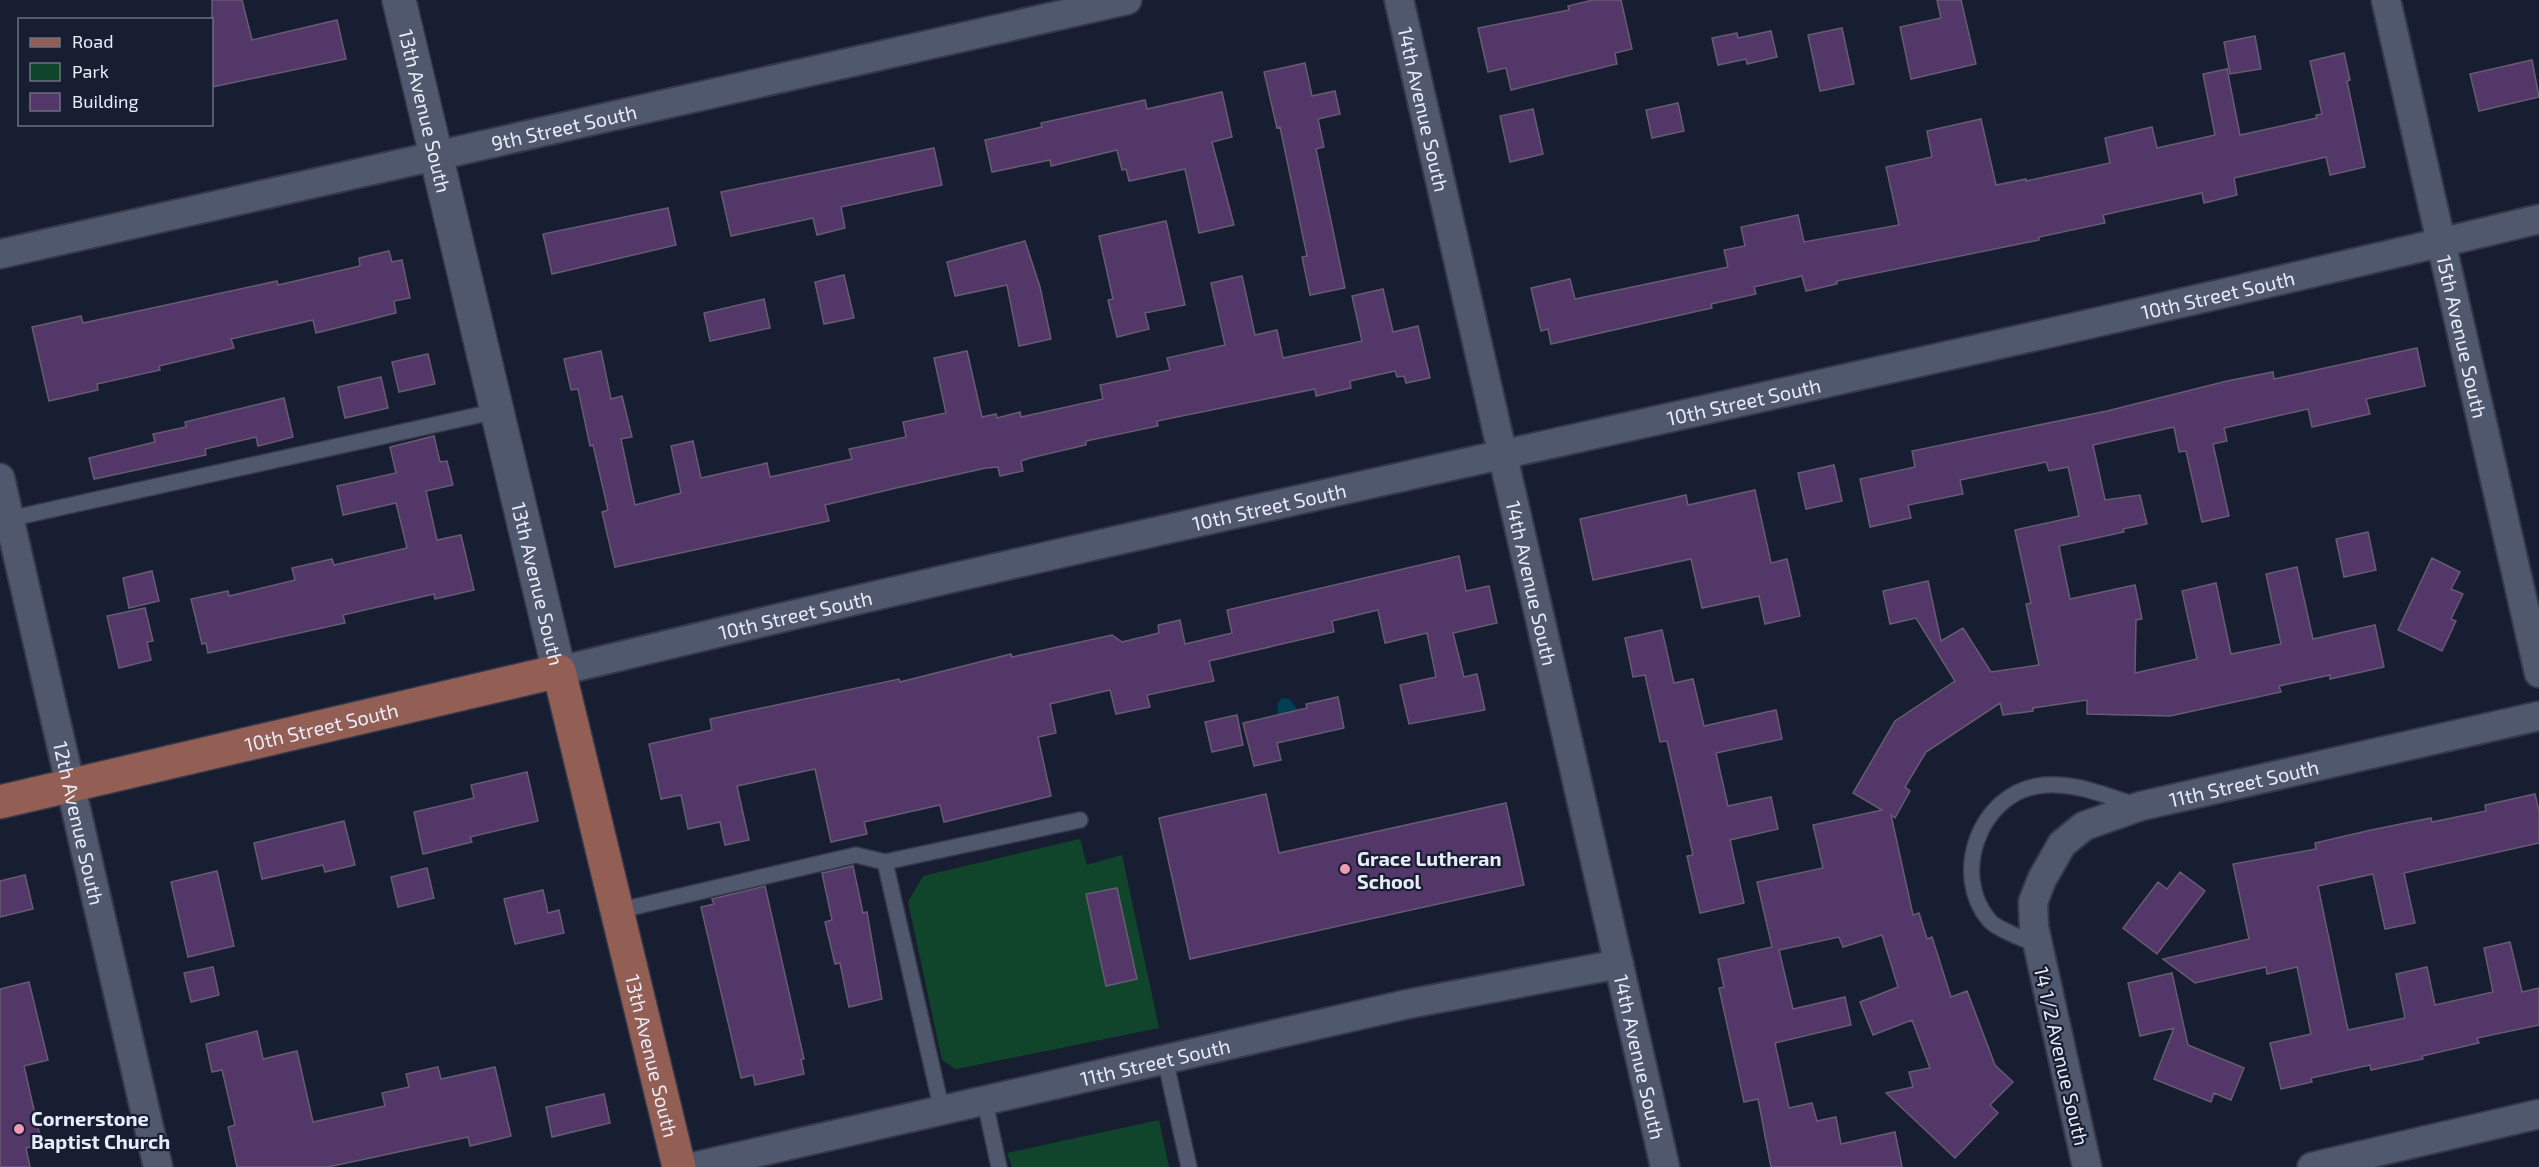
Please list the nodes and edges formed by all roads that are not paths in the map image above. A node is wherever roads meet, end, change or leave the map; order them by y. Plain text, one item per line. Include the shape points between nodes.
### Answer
1 (399, 0) edge
2 (1127, 0) edge
3 (1399, 0) edge
4 (2386, 0) edge
5 (436, 156) junction
6 (2539, 219) edge
7 (2442, 242) junction
8 (0, 254) edge
9 (496, 411) junction
10 (1504, 456) junction
11 (0, 478) edge
12 (5, 520) edge
13 (559, 671) junction
14 (2539, 673) edge
15 (2539, 716) edge
16 (71, 785) junction
17 (0, 801) edge
18 (2140, 807) junction
19 (1080, 820) dead end
20 (885, 862) junction
21 (617, 911) junction
22 (2037, 945) junction
23 (1619, 964) junction
24 (1165, 1059) junction
25 (985, 1102) junction
26 (942, 1111) junction
27 (2539, 1114) edge
28 (158, 1167) edge
29 (679, 1167) edge
30 (693, 1167) edge
31 (999, 1167) edge
32 (1189, 1167) edge
33 (1665, 1167) edge
34 (2087, 1167) edge
35 (2312, 1167) edge

1 - 5 street, 13th Avenue South
2 - 5 street, 9th Street South
3 - 10 street, 14th Avenue South
4 - 7 street, 15th Avenue South
5 - 8 street, 9th Street South
5 - 9 street, 13th Avenue South
6 - 7 street, 10th Street South
7 - 10 street, 10th Street South
7 - 14 street, 15th Avenue South
9 - 12 lane
9 - 13 street, 13th Avenue South
10 - 13 street, 10th Street South via 859,598
10 - 23 street, 14th Avenue South
11 - 12 street, 12th Avenue South
12 - 16 street, 12th Avenue South
13 - 16 main road, 10th Street South
13 - 21 main road, 13th Avenue South
15 - 18 street, 11th Street South
16 - 17 main road, 10th Street South
16 - 28 street, 12th Avenue South
18 - 22 street, 11th Street South via 2084,826 2062,844 2033,902
18 - 22 lane via 2066,784 2013,793 1996,806 1981,830 1973,856 1971,884 1977,903 1990,922
19 - 20 lane
20 - 21 lane via 856,855
20 - 26 lane
21 - 29 main road, 13th Avenue South
22 - 34 street, 14 1/2 Avenue South
23 - 24 street, 11th Street South via 1408,1005
23 - 33 street, 14th Avenue South
24 - 25 street, 11th Street South
24 - 32 lane
25 - 26 street, 11th Street South
25 - 31 lane
26 - 30 street, 11th Street South
27 - 35 street

